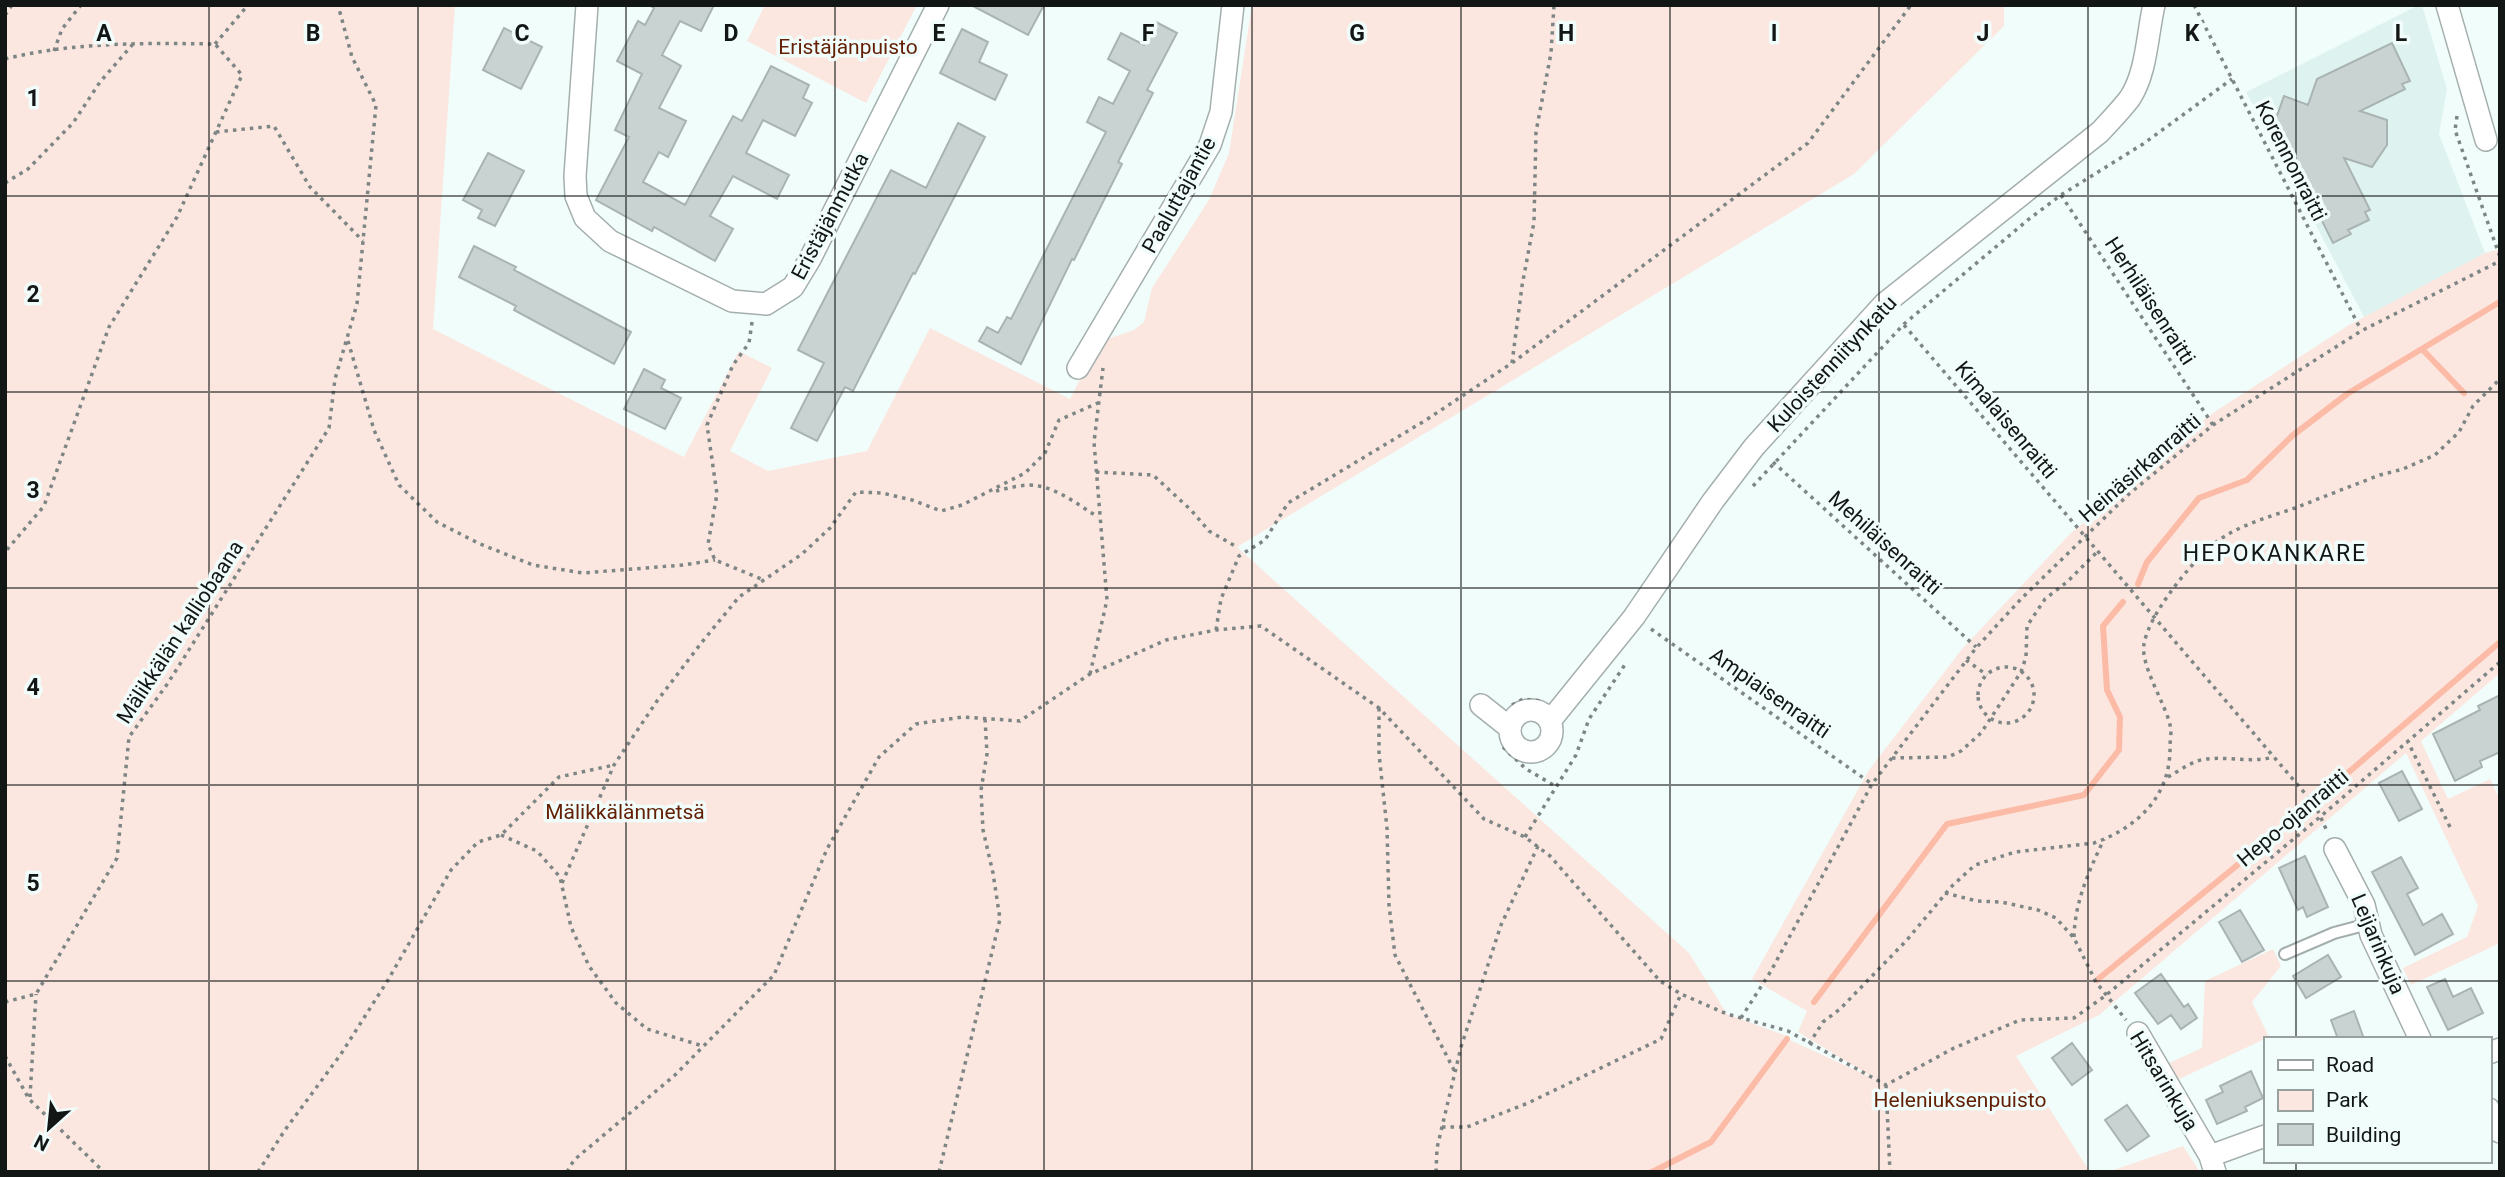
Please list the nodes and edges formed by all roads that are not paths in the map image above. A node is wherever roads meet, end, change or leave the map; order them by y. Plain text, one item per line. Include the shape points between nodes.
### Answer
1 (587, 5) edge
2 (938, 5) edge
3 (1233, 5) edge
4 (2154, 5) edge
5 (2447, 5) edge
6 (2486, 140) dead end
7 (1078, 368) dead end
8 (1481, 705) dead end
9 (1550, 721) junction
10 (1510, 728) junction
11 (2335, 849) dead end
12 (2368, 924) junction
13 (2285, 954) dead end
14 (2137, 1033) road end
15 (2419, 1037) edge
16 (2491, 1114) edge
17 (2500, 1132) edge
18 (2264, 1137) edge
19 (2212, 1164) edge

1 - 2 street, Eristäjänmutka via 575,176 585,218 610,241 732,301 765,304 793,287 799,278
3 - 7 street, Paaluttajantie via 1221,111 1210,145
4 - 9 street, Kuloistenniitynkatu via 2140,76 2114,117 1884,304 1754,447 1634,617
5 - 6 street
8 - 10 street
9 - 10 street via 1542,712 1528,710 1516,716
9 - 10 street via 1552,737 1537,752 1517,747
11 - 12 street, Leijarinkuja via 2364,905
12 - 13 lane
12 - 15 street, Leijarinkuja
14 - 19 street, Hitsarinkuja
16 - 17 street
18 - 19 street

